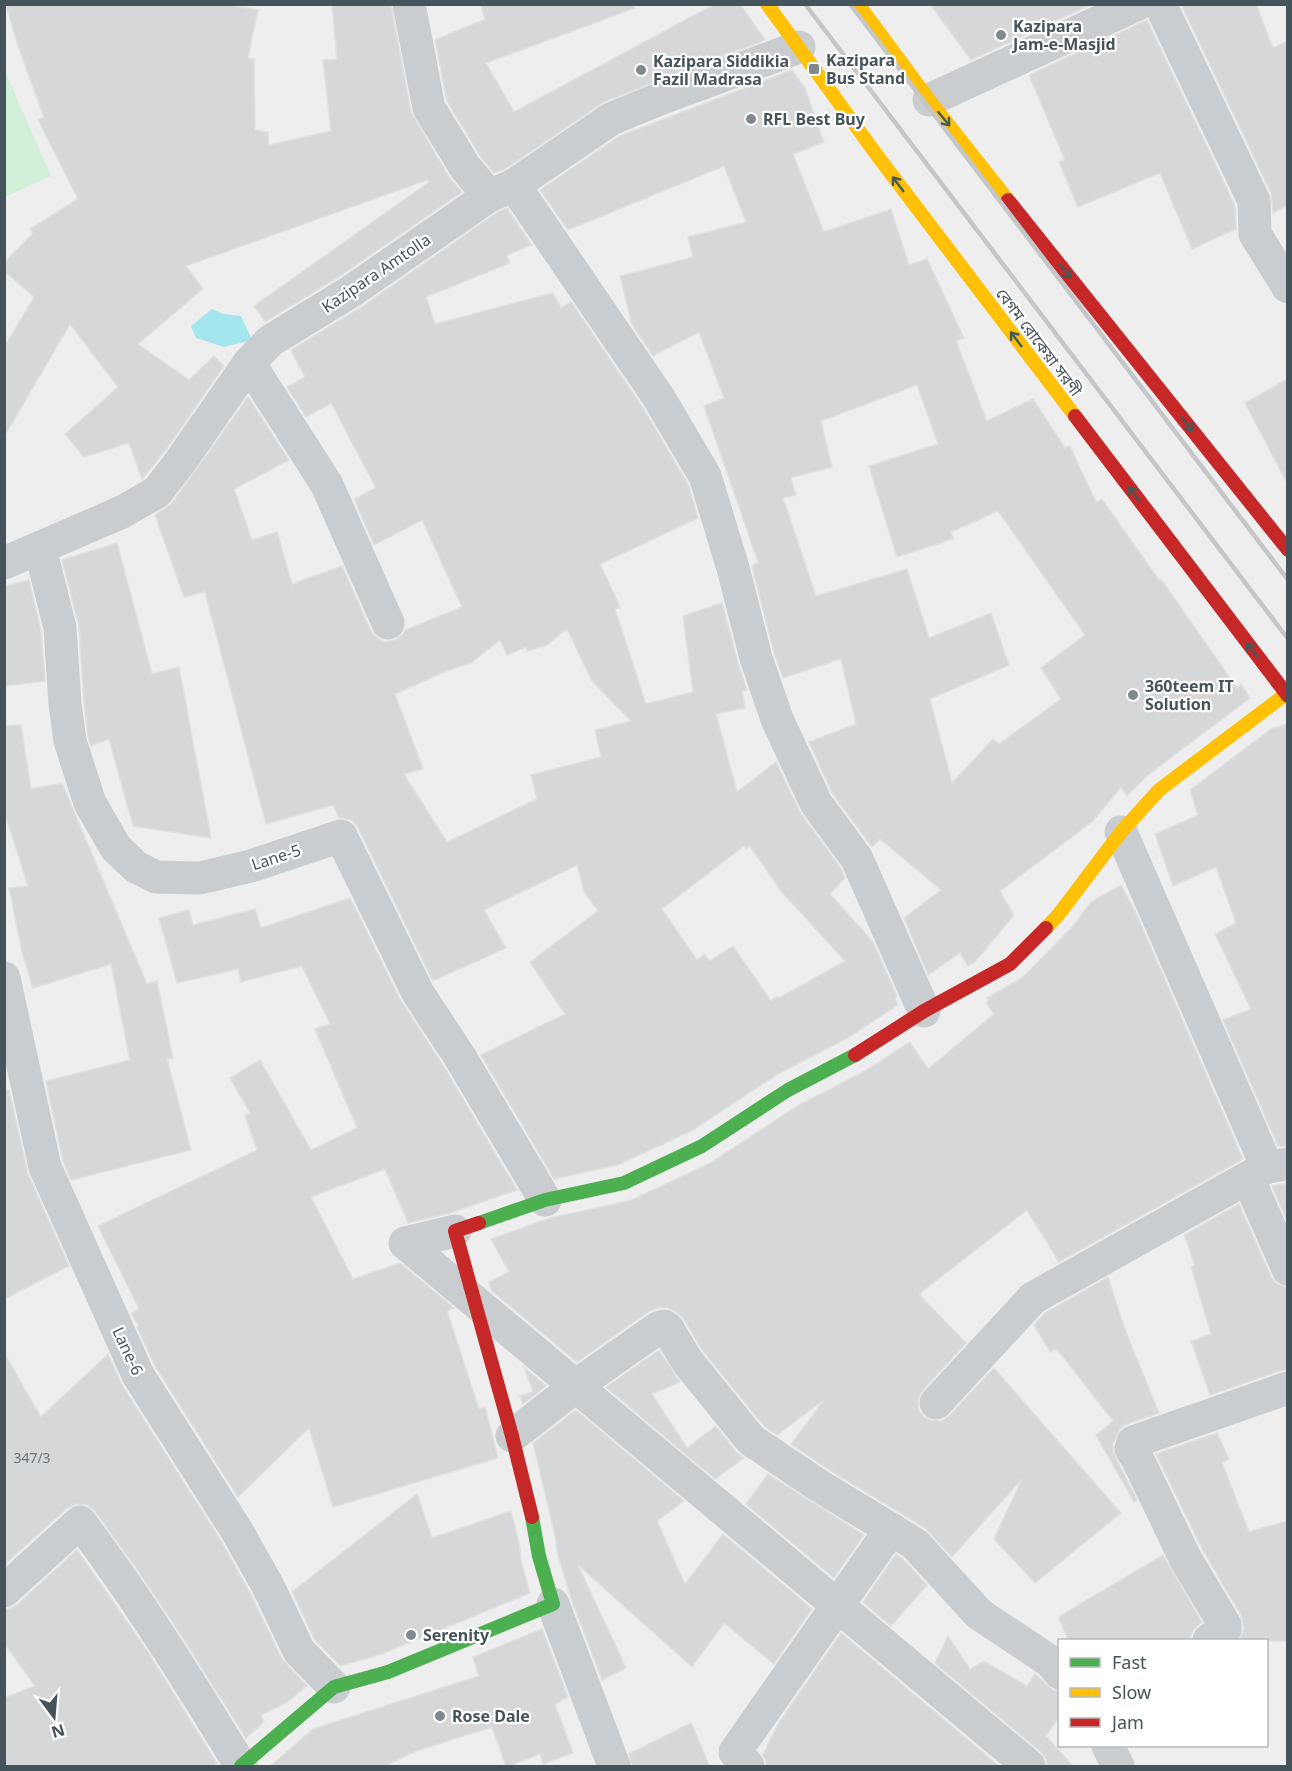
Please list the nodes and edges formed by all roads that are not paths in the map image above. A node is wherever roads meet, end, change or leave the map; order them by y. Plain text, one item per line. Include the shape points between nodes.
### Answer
1 (409, 4) edge
2 (767, 4) edge
3 (858, 4) edge
4 (1138, 4) edge
5 (1160, 4) edge
6 (799, 47) junction
7 (929, 100) junction
8 (502, 190) junction
9 (1287, 287) edge
10 (249, 363) junction
11 (40, 548) junction
12 (1287, 550) edge
13 (4, 563) edge
14 (388, 623) dead end
15 (1287, 695) edge
16 (1121, 832) junction
17 (4, 978) edge
18 (924, 1011) junction
19 (1268, 1170) edge
20 (545, 1200) junction
21 (455, 1231) junction
22 (1287, 1269) edge
23 (1287, 1388) edge
24 (936, 1403) dead end
25 (512, 1436) junction
26 (891, 1529) junction
27 (4, 1591) edge
28 (553, 1604) junction
29 (1212, 1639) edge
30 (1058, 1672) edge
31 (334, 1687) junction
32 (1108, 1747) edge
33 (241, 1766) edge
34 (614, 1767) edge
35 (748, 1767) edge
36 (1029, 1767) edge
37 (1118, 1767) edge

1 - 8 street via 429,108 465,167
2 - 6 street, বেগম রোকেয়া সরণী
3 - 7 street
4 - 7 street
5 - 9 street via 1254,201 1255,234
6 - 8 street, Kazipara Amtolla via 611,119
15 -> 6 street, বেগম রোকেয়া সরণী via 886,168
7 -> 12 street
8 - 10 street, Kazipara Amtolla via 270,341
8 - 18 street via 658,398 705,476 777,719 816,803 857,859
10 - 11 street, Kazipara Amtolla via 157,492
10 - 14 street via 327,486
11 - 13 street, Kazipara Amtolla
11 - 20 street, Lane-5 via 60,628 70,741 90,803 116,848 136,867 156,877 200,878 251,866 341,836 418,993
15 - 16 street via 1159,790
16 - 18 street via 1059,914 1010,964
16 - 19 street
17 - 31 street, Lane-6 via 45,1167 138,1375 237,1531 299,1651
18 - 20 street via 855,1055 788,1090 702,1146 624,1183
19 - 22 street
19 - 24 street via 1034,1298
20 - 21 street
21 - 25 street
21 - 36 street via 405,1243
23 - 29 street via 1133,1442 1131,1449 1185,1558 1225,1625
25 - 26 street via 584,1380 664,1326 751,1440
25 - 28 street
26 - 30 street via 915,1544 979,1614 1051,1662
26 - 35 street via 735,1752
27 - 33 street via 80,1522 116,1568
28 - 31 street via 388,1672
28 - 34 street
31 - 33 street
32 - 37 street

